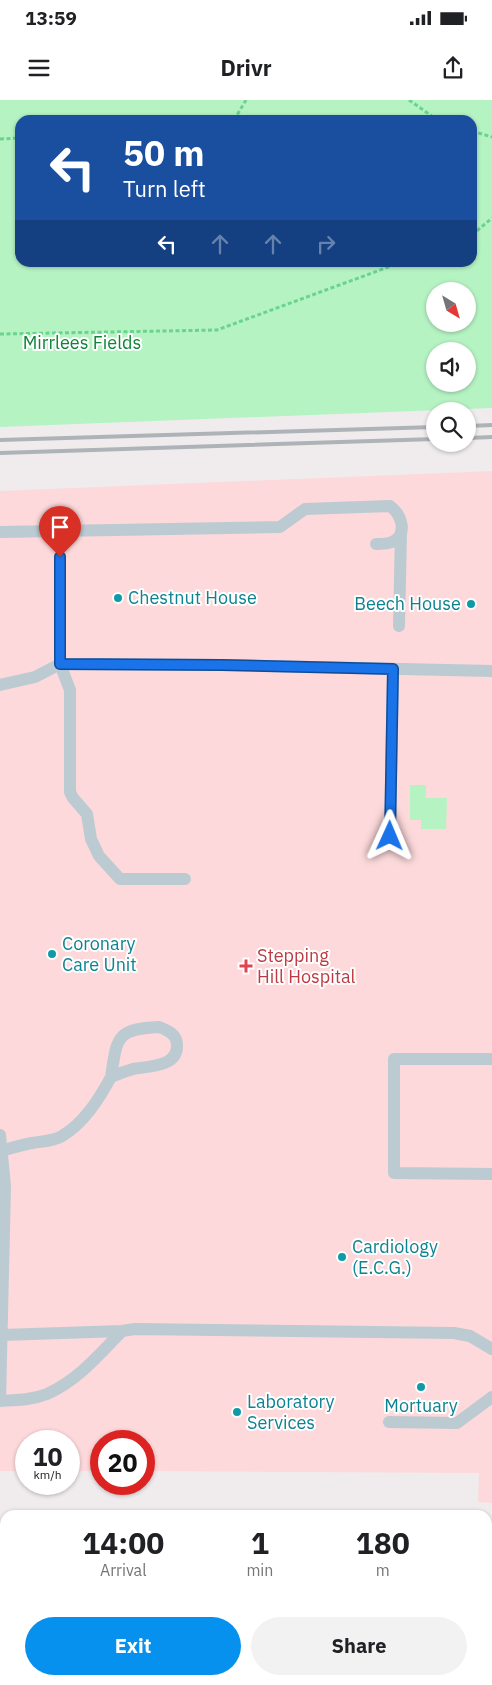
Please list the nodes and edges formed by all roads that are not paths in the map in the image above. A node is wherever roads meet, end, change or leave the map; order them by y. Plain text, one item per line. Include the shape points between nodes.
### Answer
1 (401, 531) junction
2 (0, 532) edge
3 (376, 544) dead end
4 (60, 557) dead end
5 (399, 626) dead end
6 (60, 664) junction
7 (393, 669) junction
8 (492, 671) edge
9 (0, 685) edge
10 (390, 836) dead end
11 (185, 880) dead end
12 (492, 1059) edge
13 (111, 1077) junction
14 (0, 1135) edge
15 (1, 1151) edge
16 (492, 1174) edge
17 (1, 1320) edge
18 (122, 1331) junction
19 (2, 1335) junction
20 (492, 1349) edge
21 (492, 1398) edge
22 (0, 1401) edge
23 (389, 1422) dead end

1 - 2 lane via 401,519 390,506 305,509 280,527
1 - 3 lane via 390,543
1 - 5 lane
4 - 6 lane
6 - 7 lane
6 - 9 lane via 34,677
6 - 11 lane via 70,690 70,792 87,814 91,839 99,856 120,879
7 - 8 lane
7 - 10 lane
12 - 16 lane via 394,1059 394,1173
13 - 13 lane via 118,1043 127,1032 159,1027 174,1036 176,1051 163,1064
13 - 15 lane via 86,1115 62,1136
14 - 15 lane
15 - 17 lane via 6,1186
17 - 19 lane
18 - 19 lane
18 - 20 lane via 454,1333 470,1336
18 - 22 lane via 94,1360 54,1390 22,1400
19 - 22 lane
21 - 23 lane via 457,1422

